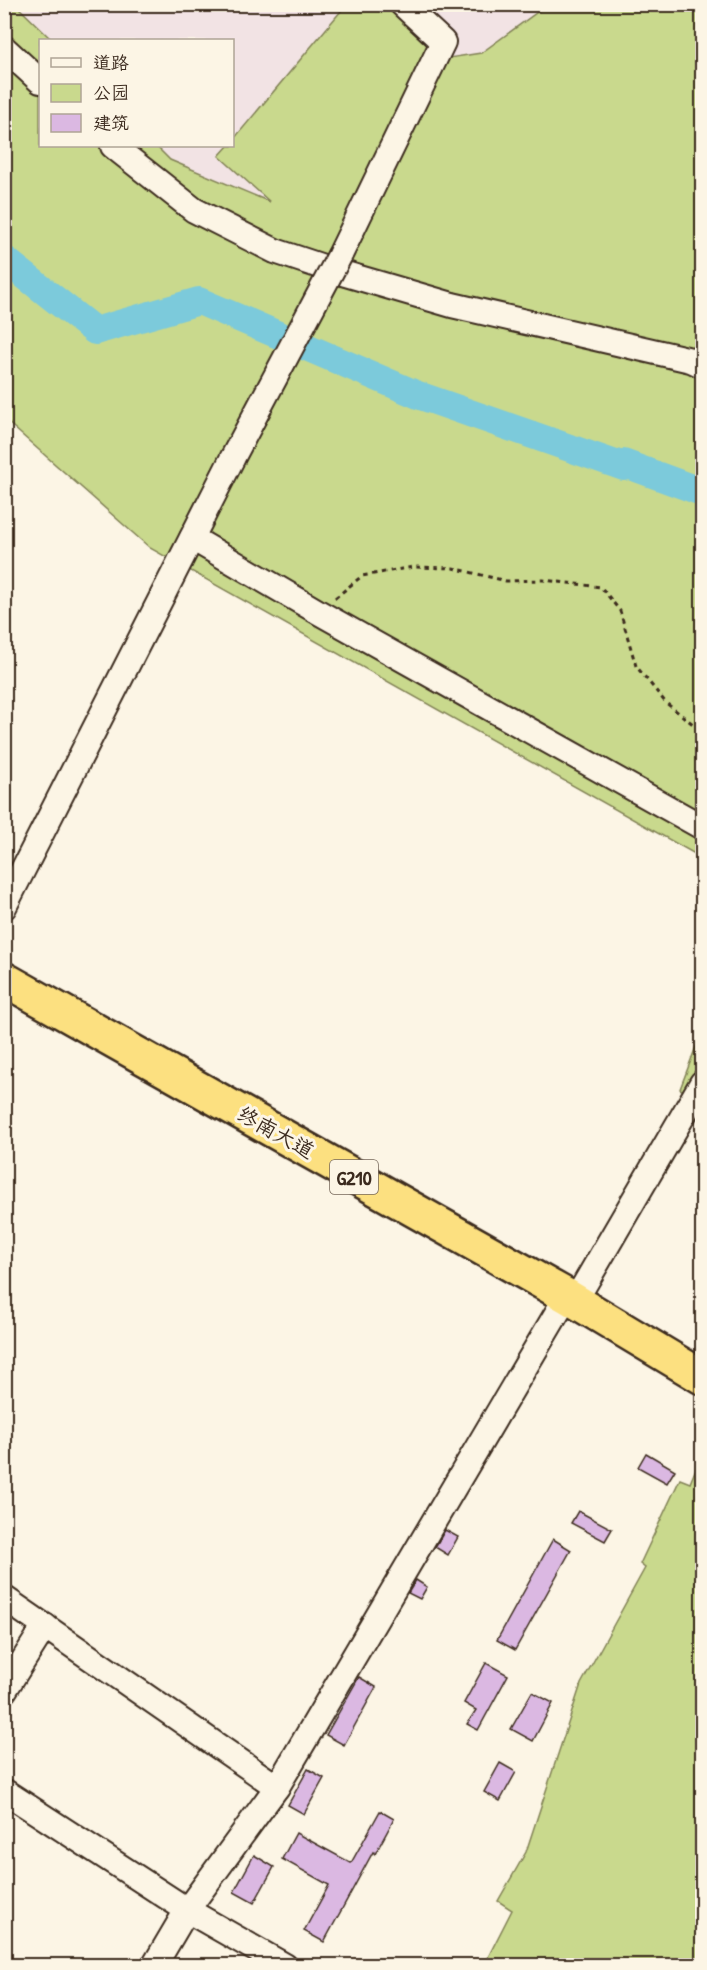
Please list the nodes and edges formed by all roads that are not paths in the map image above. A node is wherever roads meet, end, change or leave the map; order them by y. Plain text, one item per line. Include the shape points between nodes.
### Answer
1 (402, 4) edge
2 (4, 48) edge
3 (39, 80) edge
4 (114, 147) edge
5 (336, 263) junction
6 (702, 365) edge
7 (192, 538) junction
8 (702, 827) edge
9 (4, 907) edge
10 (4, 979) edge
11 (4, 1004) edge
12 (702, 1083) edge
13 (566, 1304) junction
14 (702, 1377) edge
15 (702, 1400) edge
16 (4, 1598) edge
17 (45, 1626) junction
18 (4, 1691) edge
19 (277, 1787) junction
20 (4, 1791) edge
21 (187, 1910) junction
22 (154, 1965) edge
23 (285, 1965) edge

1 - 5 street via 443,42
2 - 3 street
4 - 5 street via 194,210 275,250
5 - 6 street via 452,305
5 - 7 street, bridge
7 - 8 street via 320,614
7 - 9 street
10 - 13 highway, 终南大道 / G210
11 - 13 highway, 终南大道 / G210
12 - 13 street
13 - 14 highway, 终南大道 / G210
13 - 15 highway, 终南大道 / G210
13 - 19 street
16 - 17 street
17 - 18 street
17 - 19 street
19 - 21 street
20 - 21 street
21 - 22 street
21 - 23 street

